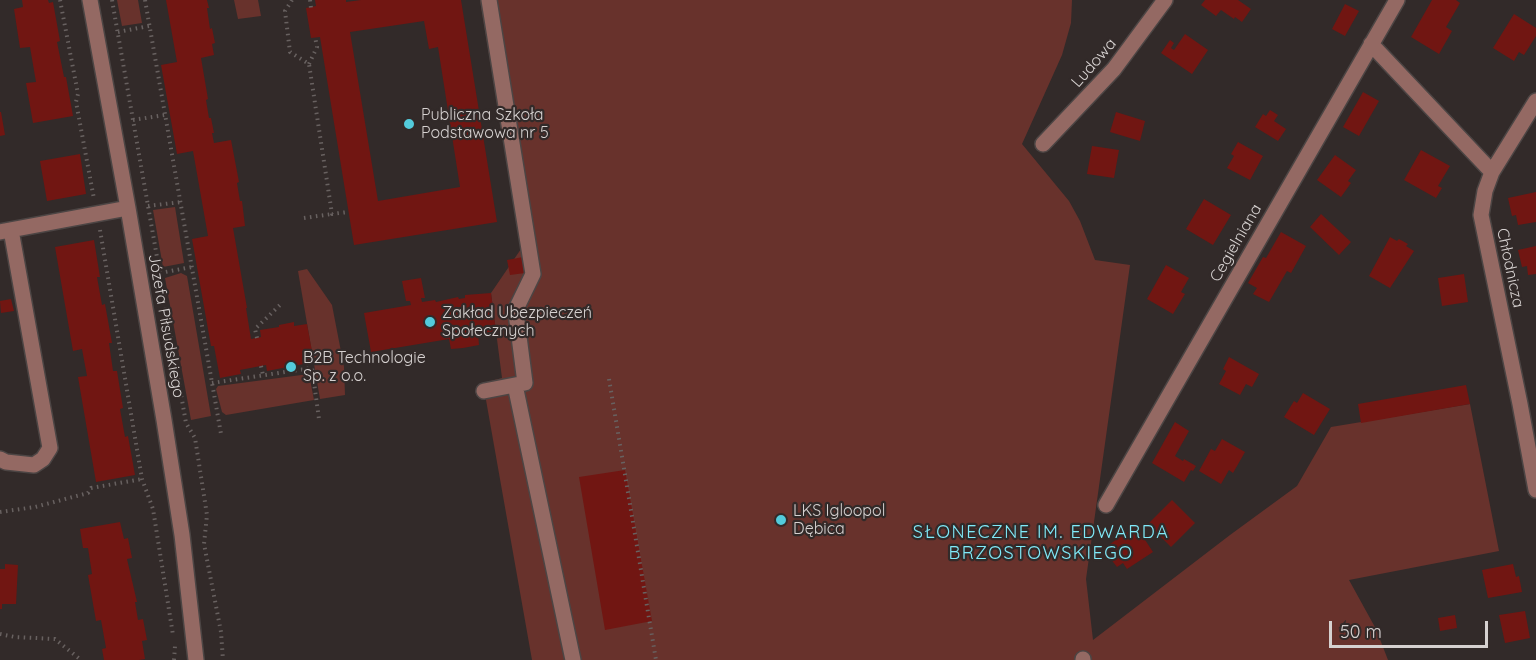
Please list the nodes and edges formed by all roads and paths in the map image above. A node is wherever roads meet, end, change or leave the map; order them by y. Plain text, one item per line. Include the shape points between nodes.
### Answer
1 (60, 0) edge
2 (90, 0) edge
3 (112, 0) edge
4 (145, 0) edge
5 (292, 0) edge
6 (310, 0) edge
7 (489, 0) edge
8 (1165, 0) edge
9 (1397, 0) edge
10 (311, 8) dead end
11 (149, 26) junction
12 (118, 32) junction
13 (315, 37) dead end
14 (1371, 44) junction
15 (309, 64) junction
16 (1536, 101) edge
17 (165, 115) junction
18 (133, 120) junction
19 (1044, 144) dead end
20 (1492, 172) junction
21 (181, 202) junction
22 (148, 206) junction
23 (128, 208) junction
24 (348, 212) dead end
25 (97, 214) junction
26 (332, 214) junction
27 (304, 218) dead end
28 (5, 231) edge
29 (192, 267) junction
30 (160, 273) junction
31 (280, 304) dead end
32 (256, 338) dead end
33 (261, 366) dead end
34 (263, 375) junction
35 (609, 379) dead end
36 (212, 383) junction
37 (515, 386) junction
38 (484, 391) dead end
39 (1536, 400) edge
40 (1520, 404) junction
41 (319, 419) dead end
42 (221, 434) dead end
43 (0, 459) edge
44 (142, 479) junction
45 (1536, 490) edge
46 (1106, 505) dead end
47 (0, 512) edge
48 (0, 634) edge
49 (81, 660) edge
50 (174, 660) edge
51 (196, 660) edge
52 (223, 660) edge
53 (573, 660) edge
54 (656, 660) edge

1 - 25 path
2 - 23 street, Józefa Piłsudskiego
3 - 12 path
4 - 11 path
5 - 15 path via 285,11 290,52
6 - 10 path
7 - 37 street via 533,274 516,313 525,383
8 - 19 street, Ludowa via 1114,69
9 - 14 street, Cegielniana
11 - 12 path
11 - 17 path
12 - 18 path
13 - 15 path via 317,47
14 - 20 street
14 - 46 street, Cegielniana
15 - 26 path
16 - 20 street, Chłodnicza
17 - 18 path
17 - 21 path
18 - 22 path
20 - 40 street, Chłodnicza via 1481,215
21 - 22 path
21 - 29 path
22 - 30 path
23 - 25 street
23 - 51 street, Józefa Piłsudskiego via 182,535
24 - 26 path
25 - 28 street
25 - 44 path
26 - 27 path
28 - 43 street via 50,448 44,459 34,465
29 - 30 path
29 - 36 path
30 - 52 path via 186,423 195,438 207,515 204,544
31 - 32 path via 255,329
33 - 34 path
34 - 36 path
34 - 41 path via 312,368
35 - 54 path
36 - 42 path
37 - 38 street
37 - 53 street
39 - 40 street
40 - 45 street, Chłodnicza
44 - 47 path via 91,488 88,493 35,507
44 - 50 path via 153,509
48 - 49 path via 55,639

